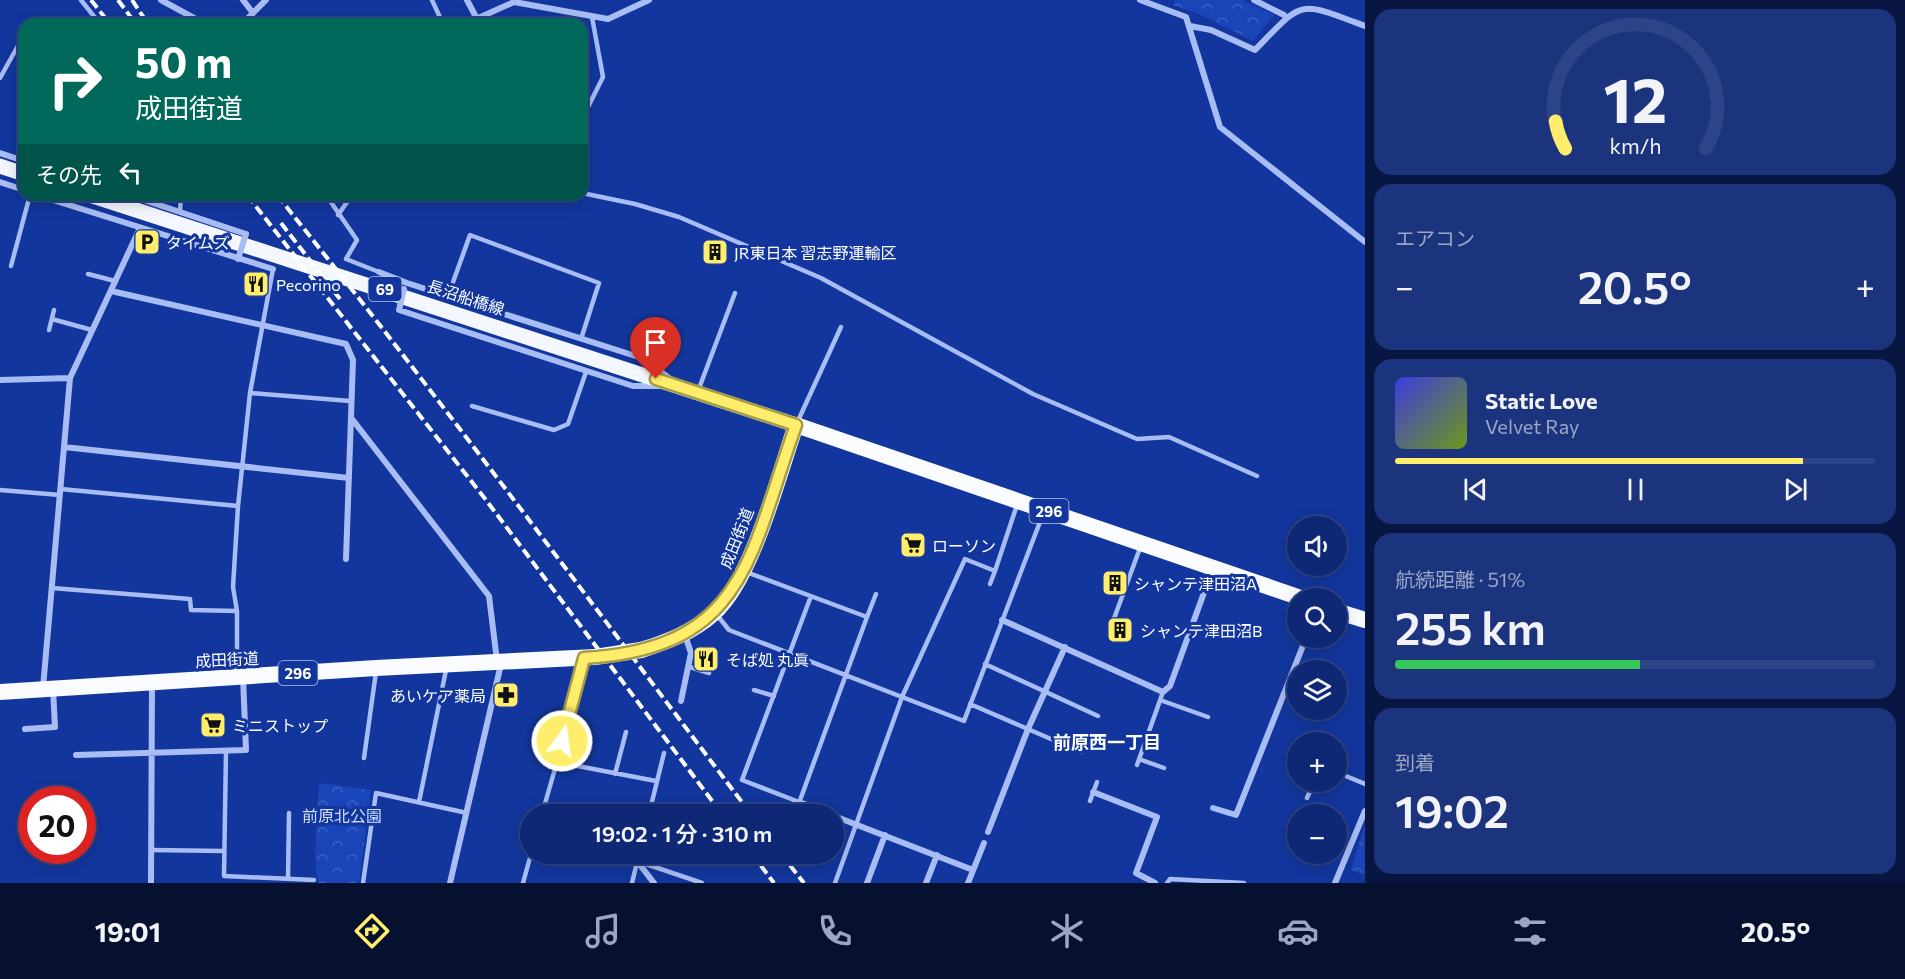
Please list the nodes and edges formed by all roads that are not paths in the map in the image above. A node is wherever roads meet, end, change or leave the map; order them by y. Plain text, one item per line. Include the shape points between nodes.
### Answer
1 (81, 0) edge
2 (161, 0) edge
3 (243, 0) edge
4 (266, 0) edge
5 (432, 0) edge
6 (467, 0) edge
7 (649, 0) edge
8 (1140, 0) edge
9 (1254, 0) edge
10 (253, 14) junction
11 (1284, 15) junction
12 (592, 17) junction
13 (95, 18) edge
14 (193, 18) edge
15 (249, 18) edge
16 (440, 18) edge
17 (476, 18) edge
18 (479, 18) edge
19 (1190, 26) junction
20 (1365, 26) edge
21 (18, 46) edge
22 (0, 78) edge
23 (588, 107) edge
24 (0, 153) edge
25 (18, 159) edge
26 (0, 166) edge
27 (18, 172) edge
28 (0, 182) edge
29 (18, 188) edge
30 (588, 194) edge
31 (28, 201) edge
32 (57, 201) edge
33 (109, 201) edge
34 (147, 201) edge
35 (181, 201) edge
36 (330, 201) edge
37 (348, 201) edge
38 (180, 212) junction
39 (338, 215) junction
40 (140, 228) junction
41 (1365, 242) edge
42 (238, 259) junction
43 (11, 266) dead end
44 (273, 269) joint
45 (379, 272) joint
46 (88, 274) dead end
47 (116, 281) junction
48 (406, 286) junction
49 (111, 291) junction
50 (735, 293) dead end
51 (448, 296) junction
52 (54, 310) dead end
53 (52, 319) junction
54 (262, 325) junction
55 (841, 327) dead end
56 (49, 330) dead end
57 (93, 331) junction
58 (581, 339) junction
59 (586, 372) junction
60 (70, 378) junction
61 (0, 380) edge
62 (679, 386) junction
63 (250, 393) junction
64 (698, 393) junction
65 (350, 401) junction
66 (472, 405) dead end
67 (351, 418) junction
68 (796, 425) junction
69 (64, 447) junction
70 (242, 467) junction
71 (1257, 476) dead end
72 (349, 478) junction
73 (0, 490) edge
74 (60, 492) junction
75 (1018, 501) junction
76 (238, 506) junction
77 (1044, 510) junction
78 (1142, 543) junction
79 (346, 559) dead end
80 (1214, 568) junction
81 (744, 571) junction
82 (995, 571) junction
83 (990, 584) dead end
84 (52, 588) junction
85 (1287, 593) edge
86 (876, 594) dead end
87 (811, 596) junction
88 (237, 611) junction
89 (715, 612) junction
90 (1347, 614) edge
91 (867, 617) junction
92 (1002, 620) junction
93 (1365, 620) edge
94 (1112, 624) dead end
95 (684, 634) junction
96 (1065, 647) junction
97 (1302, 648) edge
98 (790, 653) junction
99 (589, 657) junction
100 (499, 661) junction
101 (447, 664) junction
102 (985, 664) junction
103 (376, 668) junction
104 (690, 668) junction
105 (709, 673) dead end
106 (240, 676) junction
107 (846, 676) junction
108 (152, 681) junction
109 (48, 689) junction
110 (754, 690) dead end
111 (0, 692) edge
112 (1045, 692) junction
113 (1163, 692) junction
114 (774, 696) junction
115 (902, 697) junction
116 (1160, 700) junction
117 (681, 701) dead end
118 (970, 704) junction
119 (1098, 716) dead end
120 (1208, 717) dead end
121 (25, 729) dead end
122 (1028, 729) junction
123 (626, 732) dead end
124 (226, 751) junction
125 (152, 752) junction
126 (1081, 752) dead end
127 (663, 753) dead end
128 (76, 754) dead end
129 (364, 758) dead end
130 (557, 762) junction
131 (1164, 768) dead end
132 (615, 774) junction
133 (1347, 777) edge
134 (656, 781) junction
135 (1097, 782) dead end
136 (1365, 784) edge
137 (1094, 792) junction
138 (1310, 792) edge
139 (1307, 798) dead end
140 (1090, 801) dead end
141 (419, 802) junction
142 (799, 802) junction
143 (545, 804) edge
144 (651, 804) edge
145 (804, 804) edge
146 (1213, 808) dead end
147 (1365, 811) edge
148 (289, 813) dead end
149 (467, 813) junction
150 (844, 820) edge
151 (858, 825) junction
152 (988, 832) dead end
153 (885, 835) junction
154 (984, 843) dead end
155 (151, 850) junction
156 (224, 851) junction
157 (937, 855) junction
158 (528, 864) edge
159 (636, 864) edge
160 (639, 864) edge
161 (646, 864) edge
162 (973, 870) junction
163 (288, 878) junction
164 (314, 880) dead end
165 (151, 883) edge
166 (363, 883) edge
167 (450, 883) edge
168 (523, 883) edge
169 (632, 883) edge
170 (654, 883) edge
171 (702, 883) edge
172 (835, 883) edge
173 (867, 883) edge
174 (926, 883) edge
175 (968, 883) edge
176 (1155, 883) edge
177 (1167, 883) edge
178 (1244, 883) edge
179 (1335, 883) edge

1 - 13 lane
2 - 14 street
3 - 10 street
4 - 10 street
5 - 16 lane
6 - 17 street
7 - 12 street via 608,19
8 - 19 street via 1186,17
9 - 11 street
10 - 15 street
11 - 19 street via 1255,50 1211,30
11 - 20 street via 1300,5 1313,6
12 - 18 street via 514,2
12 - 23 lane via 603,77
19 - 41 street via 1220,126
21 - 22 lane
24 - 25 street
26 - 27 main road
28 - 29 street
30 - 71 lane via 679,217 821,278 1033,394 1137,439 1168,437
31 - 43 lane
32 - 40 street
33 - 62 main road, 長沼船橋線 / 69
34 - 38 street
35 - 38 lane
36 - 39 lane
37 - 39 lane
38 - 42 street, bridge via 246,234
39 - 45 lane via 357,240 346,259
40 - 42 street
40 - 47 street
42 - 44 street
44 - 54 lane
45 - 48 street
46 - 47 lane
47 - 49 street
48 - 51 street
48 - 59 street, bridge via 399,310
49 - 54 street
49 - 57 street
50 - 64 lane
51 - 58 street
51 - 58 lane via 470,235 599,284
52 - 53 lane
53 - 56 lane
53 - 57 lane
54 - 63 lane
54 - 65 street via 346,344 353,360
55 - 68 lane
57 - 60 street
58 - 62 street via 645,359
59 - 62 street via 633,386
59 - 66 lane via 568,424 554,430
60 - 61 street
60 - 69 street
62 - 64 main road, 長沼船橋線 / 69
63 - 65 lane
63 - 70 lane
64 - 68 main road, 長沼船橋線 / 69
65 - 67 street
67 - 72 street
67 - 100 street via 489,596
68 - 75 highway, 296
68 - 81 highway, 成田街道 / 296
69 - 70 street
69 - 74 street
70 - 72 street
70 - 76 lane
72 - 79 street
73 - 74 lane
74 - 76 lane
74 - 84 street
75 - 77 highway, 296
75 - 82 lane
76 - 88 lane via 233,587
77 - 78 highway, 296
77 - 92 lane
78 - 80 highway, 296
78 - 94 lane
80 - 85 highway, 296
80 - 113 street via 1170,686
81 - 87 lane
81 - 89 highway, 成田街道 / 296
82 - 83 lane
82 - 115 lane via 965,559
84 - 88 lane via 190,599 191,610
84 - 109 street
86 - 91 lane
87 - 91 lane
87 - 98 lane
88 - 106 lane
89 - 95 highway, 成田街道 / 296
89 - 98 lane via 729,630
90 - 93 highway
91 - 107 lane
92 - 96 street
92 - 102 lane
95 - 99 highway, 成田街道 / 296, bridge via 641,650
95 - 104 street via 691,653
96 - 112 street
96 - 113 street
97 - 146 street via 1236,816
98 - 107 lane
98 - 114 lane
99 - 100 highway, 成田街道 / 296
99 - 130 lane
100 - 101 highway, 成田街道 / 296
100 - 149 street
101 - 103 highway, 成田街道 / 296
101 - 141 lane
102 - 112 lane
102 - 118 lane
103 - 106 highway, 成田街道 / 296
103 - 129 lane
104 - 105 lane
104 - 117 street
106 - 108 highway, 成田街道 / 296
106 - 124 street via 246,750
107 - 115 lane
107 - 142 lane
108 - 109 highway, 成田街道 / 296
108 - 125 street
109 - 111 highway, 成田街道 / 296
109 - 121 street via 55,727
110 - 114 lane
112 - 119 lane
112 - 122 street
113 - 116 lane
114 - 142 lane via 742,780
115 - 118 lane via 964,721
115 - 151 lane
116 - 120 lane
116 - 131 lane via 1138,762
118 - 122 lane
122 - 126 lane
122 - 152 street
123 - 132 lane
124 - 125 street
124 - 156 lane
125 - 128 street
125 - 155 street
127 - 134 lane
130 - 132 lane
130 - 143 lane
132 - 134 lane
133 - 136 lane
134 - 144 lane
135 - 137 lane
137 - 140 lane
137 - 176 street via 1157,817 1136,873
138 - 139 lane
141 - 149 lane
141 - 166 lane via 376,793
142 - 145 street
147 - 179 street
148 - 163 lane
149 - 167 street
150 - 151 street
151 - 153 street
151 - 172 lane
153 - 157 street
153 - 173 street
154 - 162 street
155 - 156 lane
155 - 165 street
156 - 163 lane via 224,876
157 - 162 street
157 - 174 street
158 - 168 lane
159 - 169 lane
160 - 170 street
161 - 171 lane
162 - 175 street
163 - 164 lane
177 - 178 lane via 1170,879

